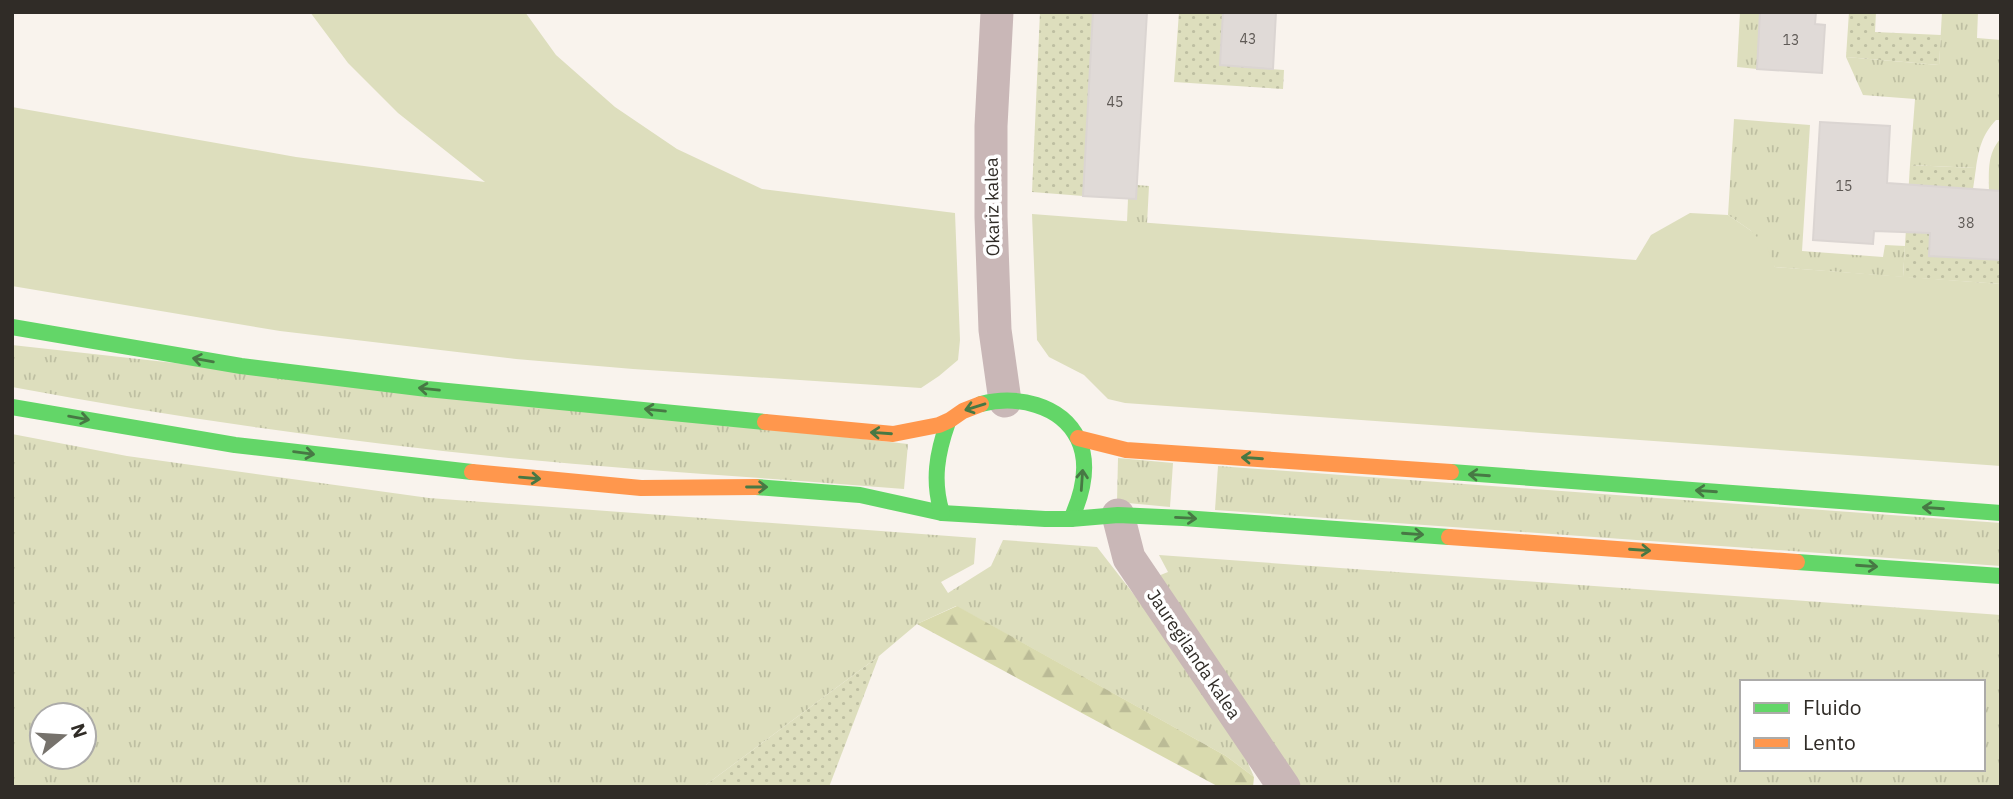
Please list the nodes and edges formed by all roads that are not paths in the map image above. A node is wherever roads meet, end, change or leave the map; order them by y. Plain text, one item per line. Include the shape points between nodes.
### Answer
1 (997, 12) edge
2 (12, 327) edge
3 (1005, 401) junction
4 (12, 407) edge
5 (948, 422) junction
6 (1078, 438) junction
7 (942, 513) junction
8 (2001, 513) edge
9 (1118, 515) junction
10 (1070, 519) junction
11 (2001, 576) edge
12 (1284, 787) edge

1 - 3 street, Okariz kalea via 991,217 995,330
5 -> 2 main road via 893,434 427,389 241,366
3 -> 5 main road via 963,411
3 - 6 main road via 1035,404 1057,413
4 -> 7 main road via 235,445 427,468 641,488 766,487 834,492
5 - 7 main road via 937,450 937,499
8 -> 6 main road via 1126,450
10 -> 6 main road via 1083,483
7 - 10 main road
9 - 10 main road
9 -> 11 main road
9 - 12 street, Jauregilanda kalea via 1129,558

